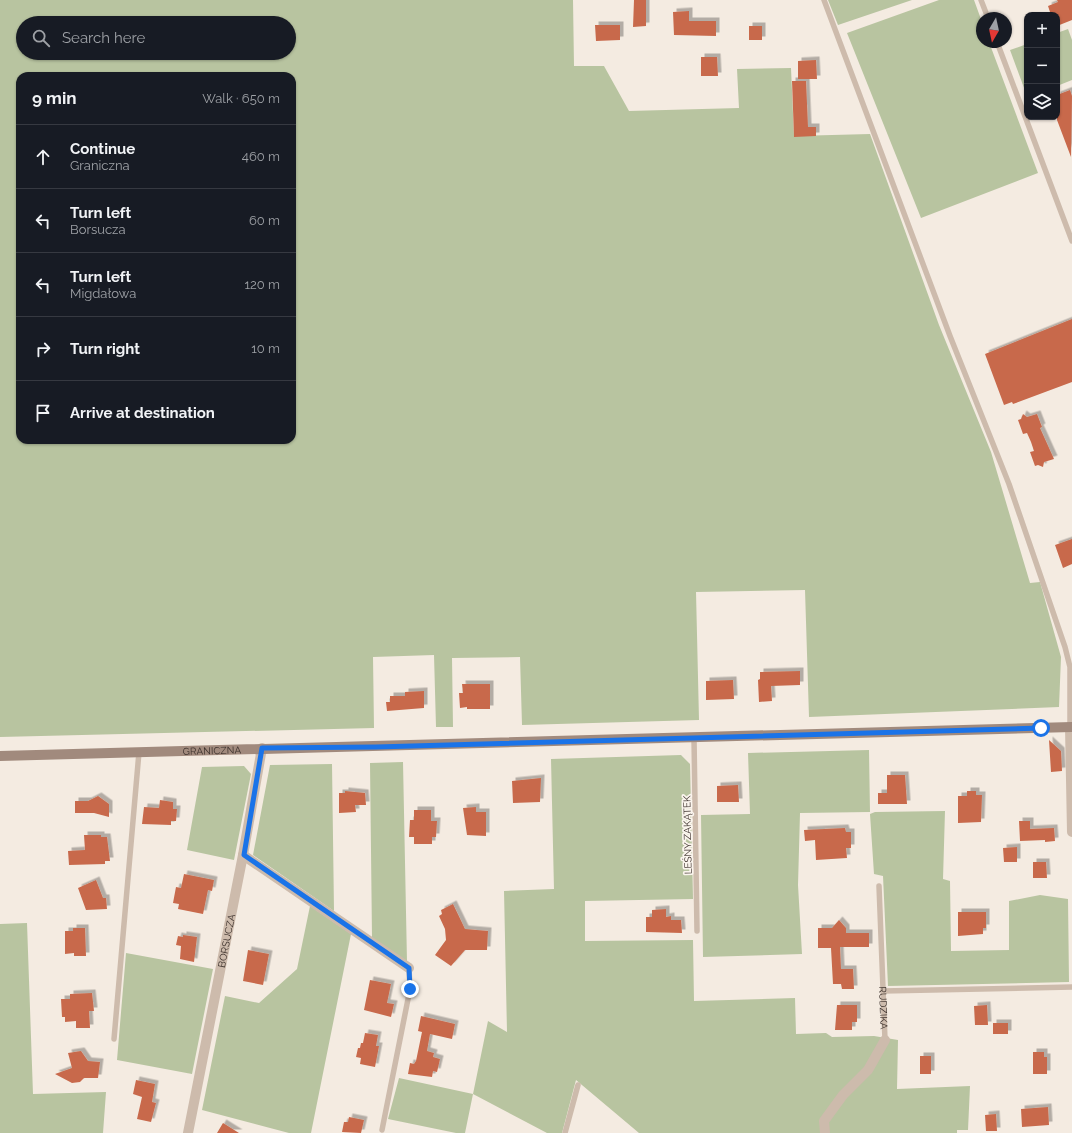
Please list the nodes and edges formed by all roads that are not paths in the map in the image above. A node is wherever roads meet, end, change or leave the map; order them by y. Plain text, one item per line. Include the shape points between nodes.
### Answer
1 (824, 0) edge
2 (981, 0) edge
3 (986, 12) edge
4 (999, 48) edge
5 (1072, 241) edge
6 (1071, 727) edge
7 (694, 738) junction
8 (262, 748) junction
9 (139, 752) junction
10 (0, 756) edge
11 (1072, 832) edge
12 (244, 855) junction
13 (879, 886) dead end
14 (697, 931) dead end
15 (409, 968) joint
16 (1072, 987) edge
17 (883, 991) junction
18 (114, 1039) dead end
19 (885, 1040) joint
20 (578, 1086) dead end
21 (382, 1130) dead end
22 (188, 1133) edge
23 (565, 1133) edge
24 (825, 1133) edge

1 - 6 lane via 950,336 1009,484 1065,647 1070,668
2 - 3 lane
4 - 5 lane
6 - 7 street, GRANICZNA
6 - 11 street
7 - 8 street, GRANICZNA
7 - 14 lane, LEŚNY ZAKĄTEK
8 - 9 street, GRANICZNA
8 - 12 street, BORSUCZA
9 - 10 street, GRANICZNA
9 - 18 lane
12 - 15 street
12 - 22 street, BORSUCZA
13 - 17 lane, RUDZIKA
15 - 21 lane via 410,989
16 - 17 lane
17 - 19 lane, RUDZIKA
19 - 24 street, RUDZIKA via 868,1070 843,1095 824,1121
20 - 23 lane

